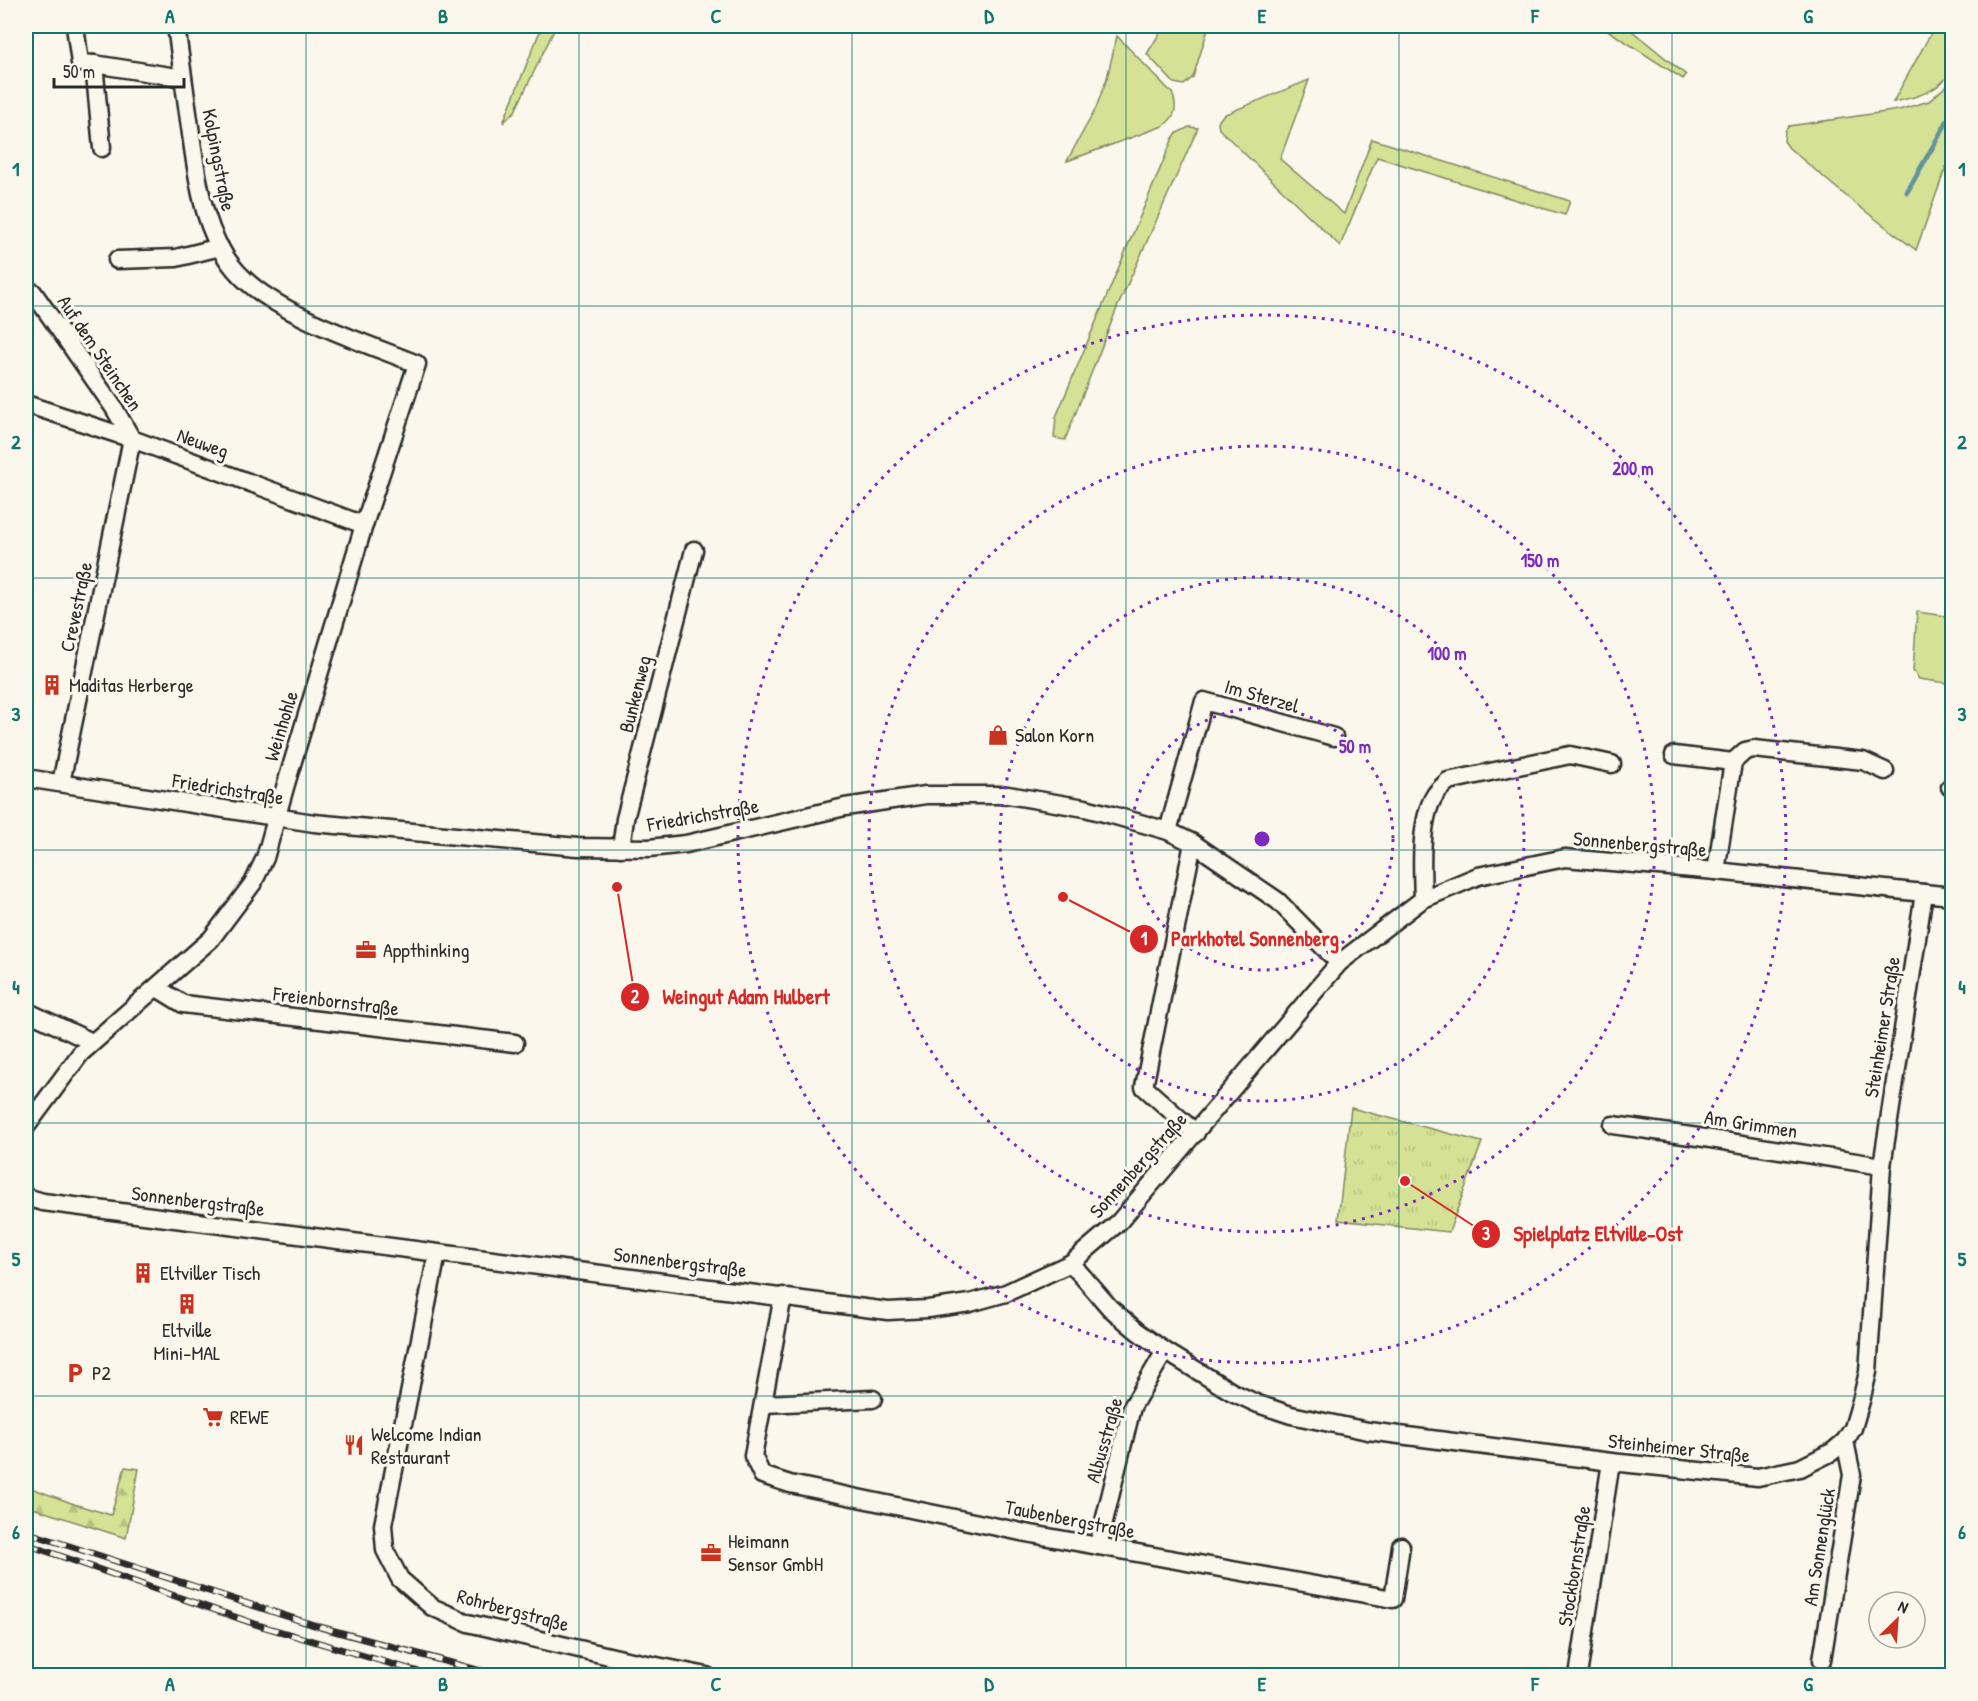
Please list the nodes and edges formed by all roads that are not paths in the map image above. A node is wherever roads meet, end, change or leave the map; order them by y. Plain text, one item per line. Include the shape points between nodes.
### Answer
1 (75, 26) edge
2 (176, 26) edge
3 (94, 64) junction
4 (183, 78) junction
5 (102, 148) dead end
6 (220, 247) junction
7 (117, 260) dead end
8 (33, 292) dead end
9 (417, 364) joint
10 (26, 404) edge
11 (132, 439) junction
12 (364, 525) junction
13 (694, 550) dead end
14 (1334, 737) dead end
15 (1674, 755) dead end
16 (1733, 762) junction
17 (1612, 764) dead end
18 (1885, 771) dead end
19 (26, 778) edge
20 (61, 783) junction
21 (277, 819) junction
22 (1168, 831) junction
23 (1193, 843) junction
24 (621, 848) junction
25 (1716, 871) junction
26 (1924, 893) junction
27 (1953, 896) edge
28 (1423, 899) junction
29 (1339, 963) junction
30 (157, 988) junction
31 (26, 1011) edge
32 (92, 1042) junction
33 (515, 1043) dead end
34 (1613, 1125) dead end
35 (26, 1127) edge
36 (1196, 1133) junction
37 (1882, 1166) junction
38 (26, 1197) edge
39 (437, 1254) junction
40 (1071, 1263) junction
41 (783, 1296) junction
42 (1166, 1351) junction
43 (873, 1399) dead end
44 (764, 1404) junction
45 (1845, 1441) junction
46 (1611, 1462) junction
47 (1098, 1546) junction
48 (1401, 1546) dead end
49 (1822, 1660) dead end
50 (707, 1676) edge
51 (1578, 1676) edge

1 - 3 street via 80,63
2 - 4 street, Kolpingstraße
3 - 4 street
3 - 5 street
4 - 6 street, Kolpingstraße via 198,183
6 - 7 street via 176,258
6 - 9 street, Kolpingstraße via 242,278 277,303
8 - 11 street, Auf dem Steinchen
9 - 12 street, Weinhohle
10 - 11 street, Neuweg
11 - 12 street, Neuweg
11 - 20 street, Crevestraße
12 - 21 street, Weinhohle
13 - 24 street, Bunkenweg via 625,819
14 - 22 street, Im Sterzel via 1204,701
15 - 16 street
16 - 18 street via 1745,751 1754,749 1863,760
16 - 25 street
17 - 28 street via 1570,755 1448,781 1434,796 1426,816
19 - 20 street, Friedrichstraße
20 - 21 street, Friedrichstraße
21 - 24 street, Friedrichstraße
21 - 30 street, Weinhohle via 265,858 233,912 211,939
22 - 23 street, Friedrichstraße
22 - 24 street, Friedrichstraße via 1085,808 1008,795 926,795 845,807 686,844
23 - 29 street, Friedrichstraße via 1278,901
23 - 36 street via 1144,1087
25 - 26 street, Sonnenbergstraße
25 - 28 street, Sonnenbergstraße via 1565,858 1478,876
26 - 27 street, Sonnenbergstraße
26 - 37 street, Steinheimer Straße
28 - 29 street, Sonnenbergstraße
29 - 36 street, Sonnenbergstraße
30 - 32 street, Weinhohle
30 - 33 street, Freienbornstraße via 183,1004
31 - 32 street
32 - 35 street, Weinhohle
34 - 37 street, Am Grimmen
36 - 40 street, Sonnenbergstraße via 1119,1222
37 - 45 street, Steinheimer Straße via 1868,1372 1853,1428
38 - 39 street, Sonnenbergstraße via 53,1204
39 - 41 street, Sonnenbergstraße
39 - 50 street, Rohrbergstraße via 383,1525 385,1550 400,1579 432,1607 468,1623
40 - 41 street, Sonnenbergstraße via 1006,1293 928,1309 888,1311
40 - 42 street, Steinheimer Straße via 1110,1308
41 - 44 street, Taubenbergstraße
42 - 46 street, Steinheimer Straße via 1232,1392 1291,1415 1368,1431
42 - 47 street, Albusstraße via 1132,1407
43 - 44 street
44 - 47 street, Taubenbergstraße via 753,1456 762,1475
45 - 46 street, Steinheimer Straße via 1800,1468 1758,1477
45 - 49 street, Am Sonnenglück via 1852,1475
46 - 51 street, Stockbornstraße
47 - 48 street, Taubenbergstraße via 1393,1599

